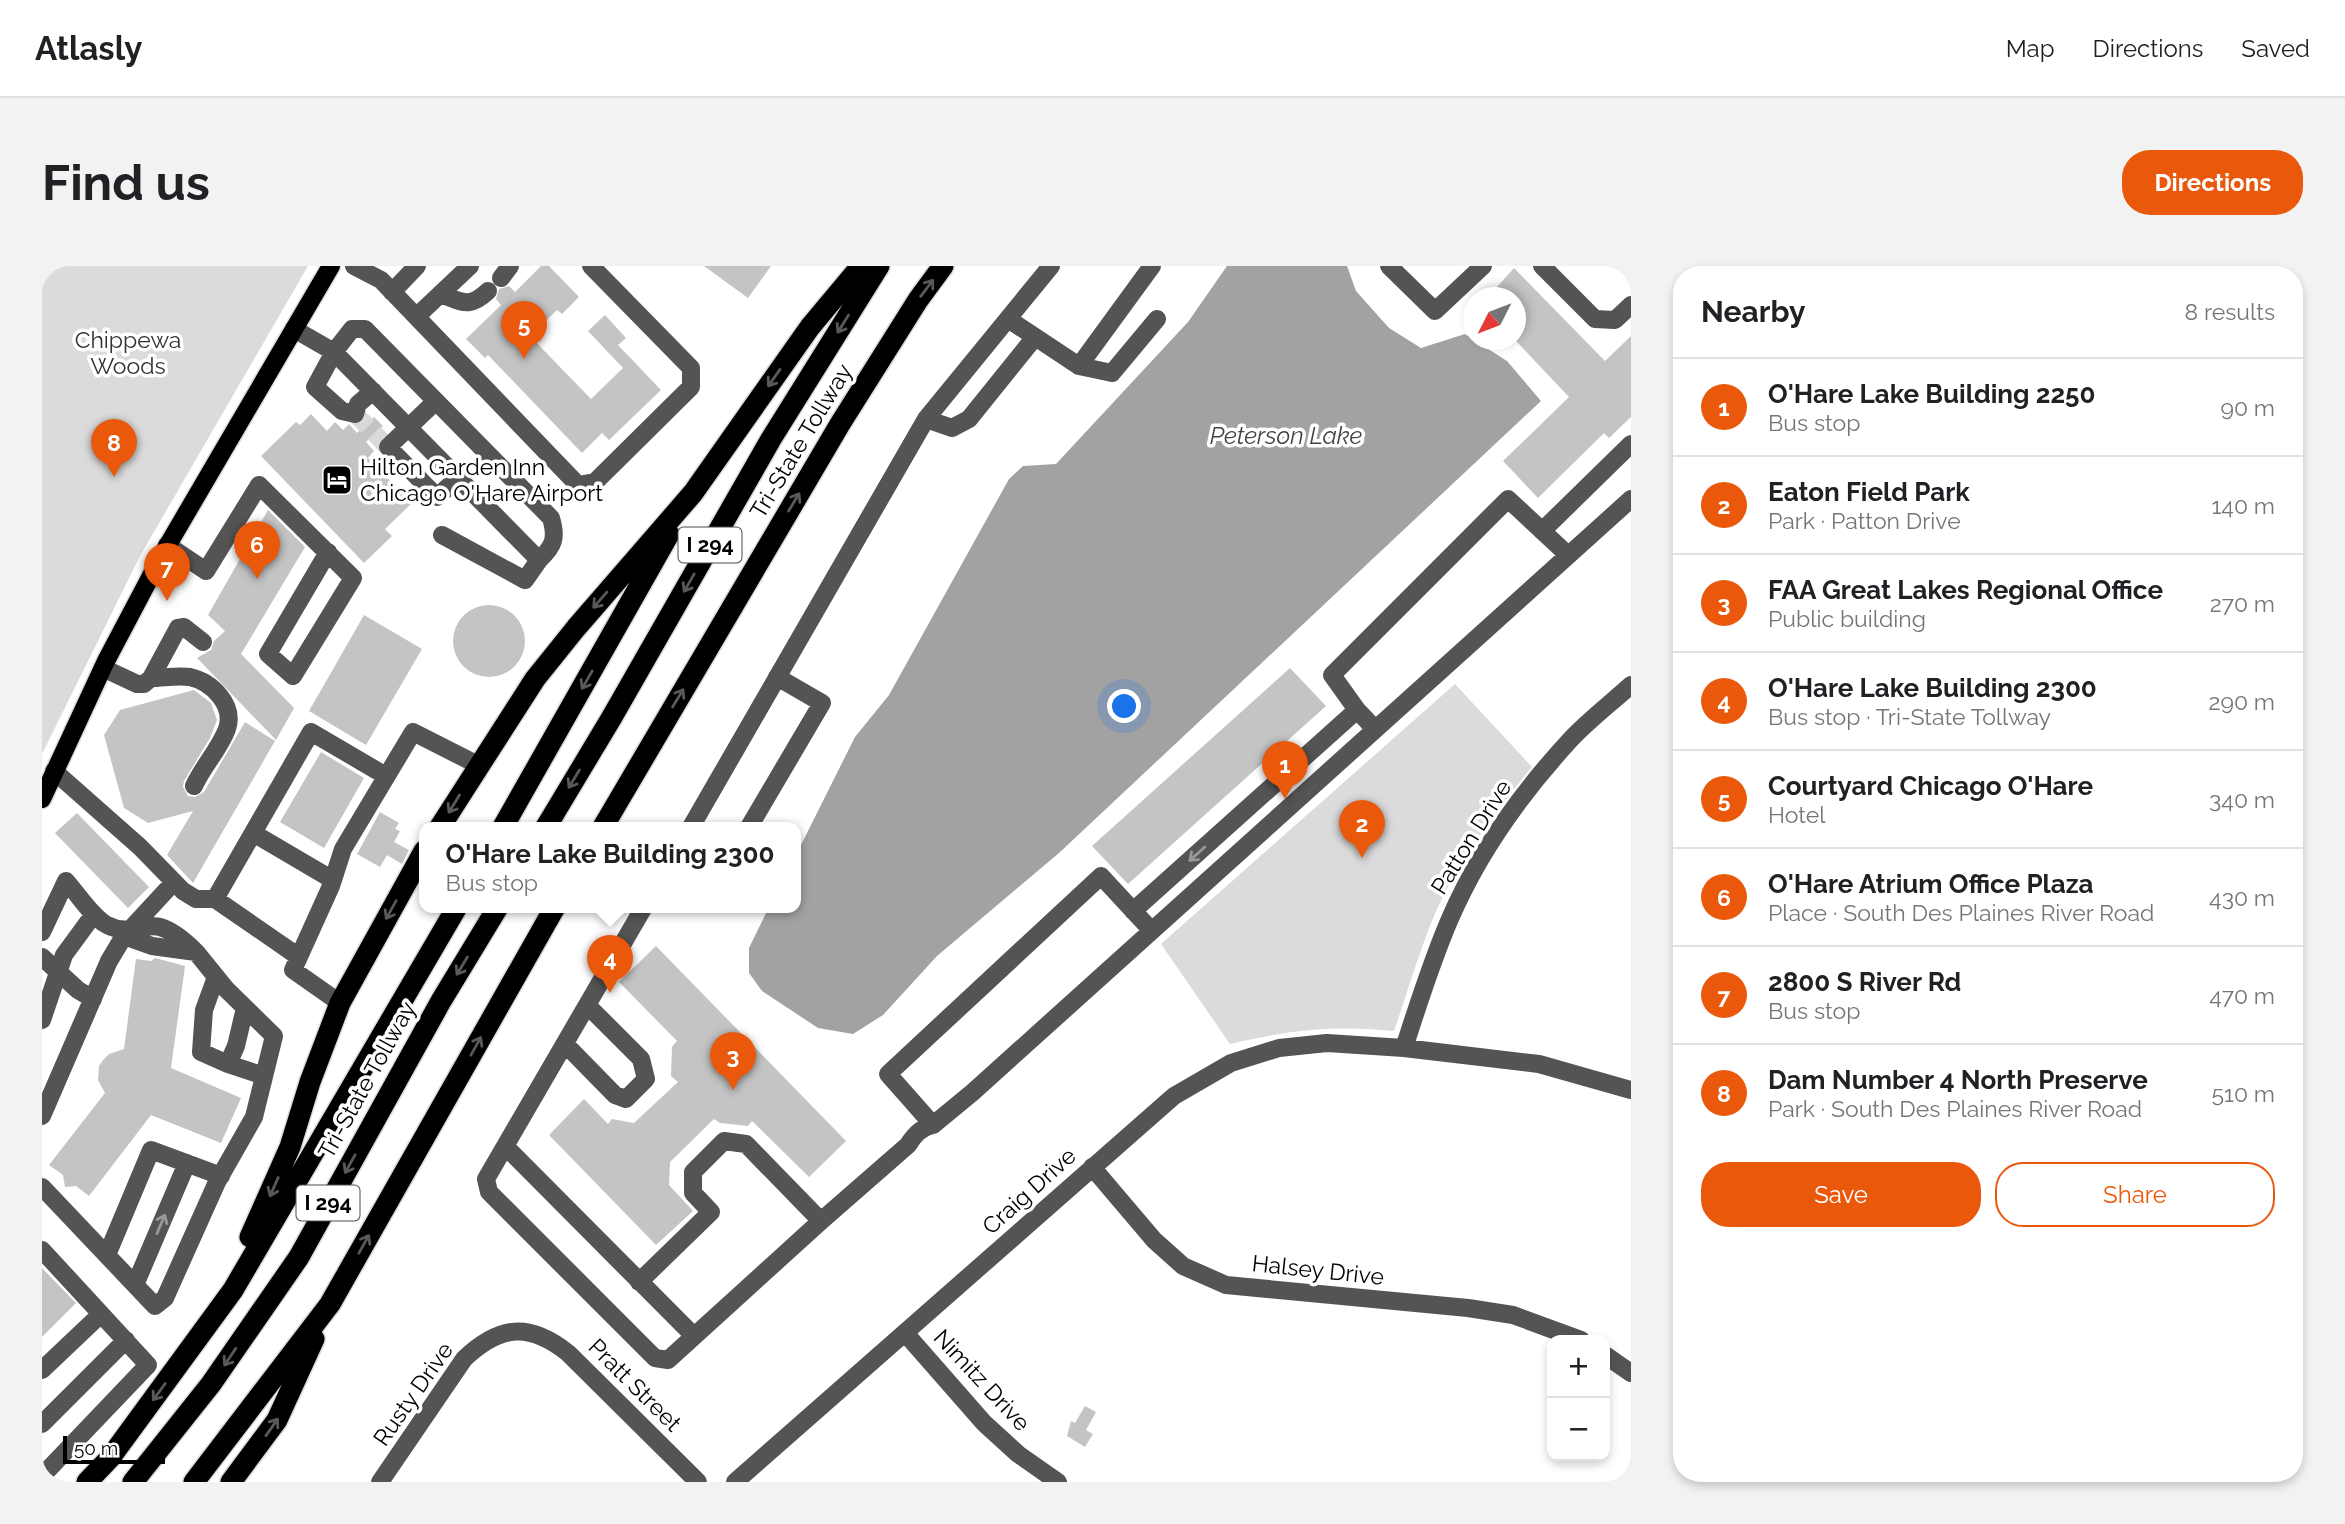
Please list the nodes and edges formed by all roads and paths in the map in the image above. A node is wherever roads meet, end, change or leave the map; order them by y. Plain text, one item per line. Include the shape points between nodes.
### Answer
1 (331, 266) edge
2 (354, 266) edge
3 (417, 266) edge
4 (470, 266) edge
5 (591, 266) edge
6 (861, 266) edge
7 (879, 266) edge
8 (943, 266) edge
9 (1051, 266) edge
10 (1152, 266) edge
11 (1389, 266) edge
12 (1483, 266) edge
13 (1542, 266) edge
14 (488, 291) dead end
15 (392, 292) junction
16 (440, 294) junction
17 (1631, 304) edge
18 (417, 317) junction
19 (1008, 319) junction
20 (1157, 319) dead end
21 (294, 329) junction
22 (1035, 337) junction
23 (334, 352) junction
24 (1079, 366) junction
25 (373, 391) junction
26 (436, 401) junction
27 (926, 419) junction
28 (409, 428) junction
29 (1631, 444) edge
30 (458, 478) junction
31 (693, 493) junction
32 (1631, 499) edge
33 (1542, 531) junction
34 (442, 535) dead end
35 (167, 545) junction
36 (328, 552) junction
37 (1568, 555) junction
38 (539, 560) junction
39 (203, 642) dead end
40 (103, 668) junction
41 (777, 677) junction
42 (151, 678) junction
43 (1631, 685) edge
44 (1357, 710) junction
45 (1376, 729) junction
46 (478, 765) junction
47 (54, 771) junction
48 (386, 776) junction
49 (194, 786) dead end
50 (42, 799) edge
51 (443, 822) edge
52 (506, 822) edge
53 (549, 822) edge
54 (606, 822) edge
55 (694, 822) edge
56 (752, 822) edge
57 (253, 833) junction
58 (1219, 834) junction
59 (1237, 854) junction
60 (419, 862) edge
61 (333, 880) junction
62 (174, 882) junction
63 (215, 899) junction
64 (1133, 911) junction
65 (453, 913) edge
66 (494, 913) edge
67 (552, 913) edge
68 (641, 913) edge
69 (94, 914) junction
70 (1152, 931) junction
71 (42, 932) edge
72 (126, 933) junction
73 (42, 957) edge
74 (299, 957) junction
75 (59, 974) junction
76 (216, 977) junction
77 (93, 999) junction
78 (340, 1003) junction
79 (587, 1005) junction
80 (245, 1007) junction
81 (42, 1020) edge
82 (565, 1044) junction
83 (1404, 1048) junction
84 (228, 1064) junction
85 (264, 1076) junction
86 (1631, 1090) edge
87 (42, 1116) edge
88 (933, 1125) junction
89 (506, 1147) junction
90 (187, 1163) junction
91 (1092, 1167) junction
92 (220, 1175) junction
93 (42, 1187) edge
94 (821, 1221) junction
95 (42, 1250) edge
96 (107, 1255) junction
97 (639, 1282) junction
98 (135, 1285) junction
99 (330, 1304) junction
100 (101, 1314) junction
101 (531, 1331) joint
102 (906, 1334) junction
103 (1567, 1335) edge
104 (694, 1336) junction
105 (199, 1337) junction
106 (126, 1340) junction
107 (1610, 1358) edge
108 (42, 1370) edge
109 (1631, 1373) edge
110 (42, 1424) edge
111 (42, 1476) edge
112 (88, 1482) edge
113 (133, 1482) edge
114 (194, 1482) edge
115 (231, 1482) edge
116 (380, 1482) edge
117 (698, 1482) edge
118 (735, 1482) edge
119 (1058, 1482) edge

1 - 21 main road
2 - 15 street via 382,280
3 - 15 street
4 - 16 street
5 - 18 street via 691,368 691,387 595,482 578,485
6 -> 31 highway via 810,327
7 -> 53 highway, Tri-State Tollway / I 294 via 771,439
54 -> 8 highway, Tri-State Tollway / I 294 via 840,424
9 - 19 street
10 - 24 street
11 - 12 street via 1435,312
13 - 17 street via 1595,319 1615,320
14 - 16 street via 469,304
15 - 18 street
16 - 18 street
19 - 22 street
19 - 27 street
20 - 24 street via 1112,373
21 - 23 street
21 - 35 main road
22 - 24 street
22 - 27 street via 969,419 953,428
23 - 25 street
23 - 25 street via 314,387 342,411 355,414 358,404
23 - 26 street via 352,329 365,329
25 - 28 street
26 - 28 street
26 - 38 street via 551,518 555,531 551,549
27 - 41 street
28 - 30 street
28 - 30 street via 388,447 437,497
29 - 33 street
30 - 38 street
31 -> 46 highway via 535,678
31 -> 52 highway
32 - 37 street
33 - 37 street
33 - 44 street via 1508,499 1332,675
34 - 38 street via 525,580
35 - 36 street via 206,571 258,485
35 - 40 main road
36 - 36 street via 268,654 293,676 354,578
37 - 45 street
39 - 42 street via 184,627 178,628
40 - 42 street via 137,684
40 - 47 main road
41 - 55 street
41 - 56 street via 822,703
42 - 49 street via 196,680 219,695 228,709 225,732
43 - 83 street, Patton Drive via 1573,738 1524,794 1482,859 1450,919
44 - 45 street
44 - 58 street
45 - 59 street
46 - 48 street via 413,732
46 -> 51 highway
47 - 50 main road
47 - 62 street
48 - 57 street via 311,732
48 - 61 street via 343,849
57 - 61 street
57 - 63 street
58 - 59 street
58 -> 64 street
59 - 70 street
60 -> 78 highway
61 - 74 street
62 - 63 street via 196,899
62 - 72 street
63 - 74 street
64 - 70 street
64 - 88 street via 1101,876 888,1074
65 - 105 highway via 233,1290
66 -> 113 highway, Tri-State Tollway / I 294 via 299,1257 211,1384
99 -> 67 highway, I 294
68 - 79 street
69 - 71 street via 66,881
69 - 72 street
69 - 75 street via 64,955
70 - 88 street
72 - 76 street via 152,946 196,952
72 - 77 street
73 - 75 street
74 - 78 street via 293,970
75 - 77 street
75 - 81 street
76 - 80 street
76 - 84 street via 204,1010 201,1052
77 - 87 street
78 -> 105 highway via 278,1177
79 - 82 street
79 - 82 street via 641,1059 646,1079 626,1098 615,1095
80 - 84 street
80 - 85 street via 274,1036
82 - 89 street
83 - 86 street, Craig Drive via 1539,1064
83 - 91 street, Craig Drive via 1327,1043 1279,1048 1231,1063 1174,1096
84 - 85 street
85 - 92 street via 254,1116
88 - 94 street via 919,1145 908,1144
89 - 97 street
89 - 104 street via 486,1179 489,1192 655,1359 668,1360
90 - 92 street
90 - 96 street via 151,1150
98 -> 90 street
91 - 102 street, Craig Drive
91 - 103 street, Halsey Drive via 1154,1240 1183,1266 1226,1285 1468,1308 1513,1315
92 - 98 street via 165,1298 155,1306
93 - 96 street
94 - 97 street via 746,1144 724,1141 693,1172 694,1193 711,1212
94 - 104 street
95 - 100 street
96 - 98 street
97 - 104 street
99 - 114 highway, I 294
115 -> 99 highway via 277,1420
100 - 106 street
100 - 108 street
101 - 116 street, Rusty Drive via 504,1334 479,1345 464,1359
101 - 117 street, Pratt Street via 568,1353
102 - 118 street, Craig Drive
102 - 119 street, Nimitz Drive via 984,1423
105 -> 112 highway
106 - 110 street
106 - 111 street via 148,1365
107 - 109 street

